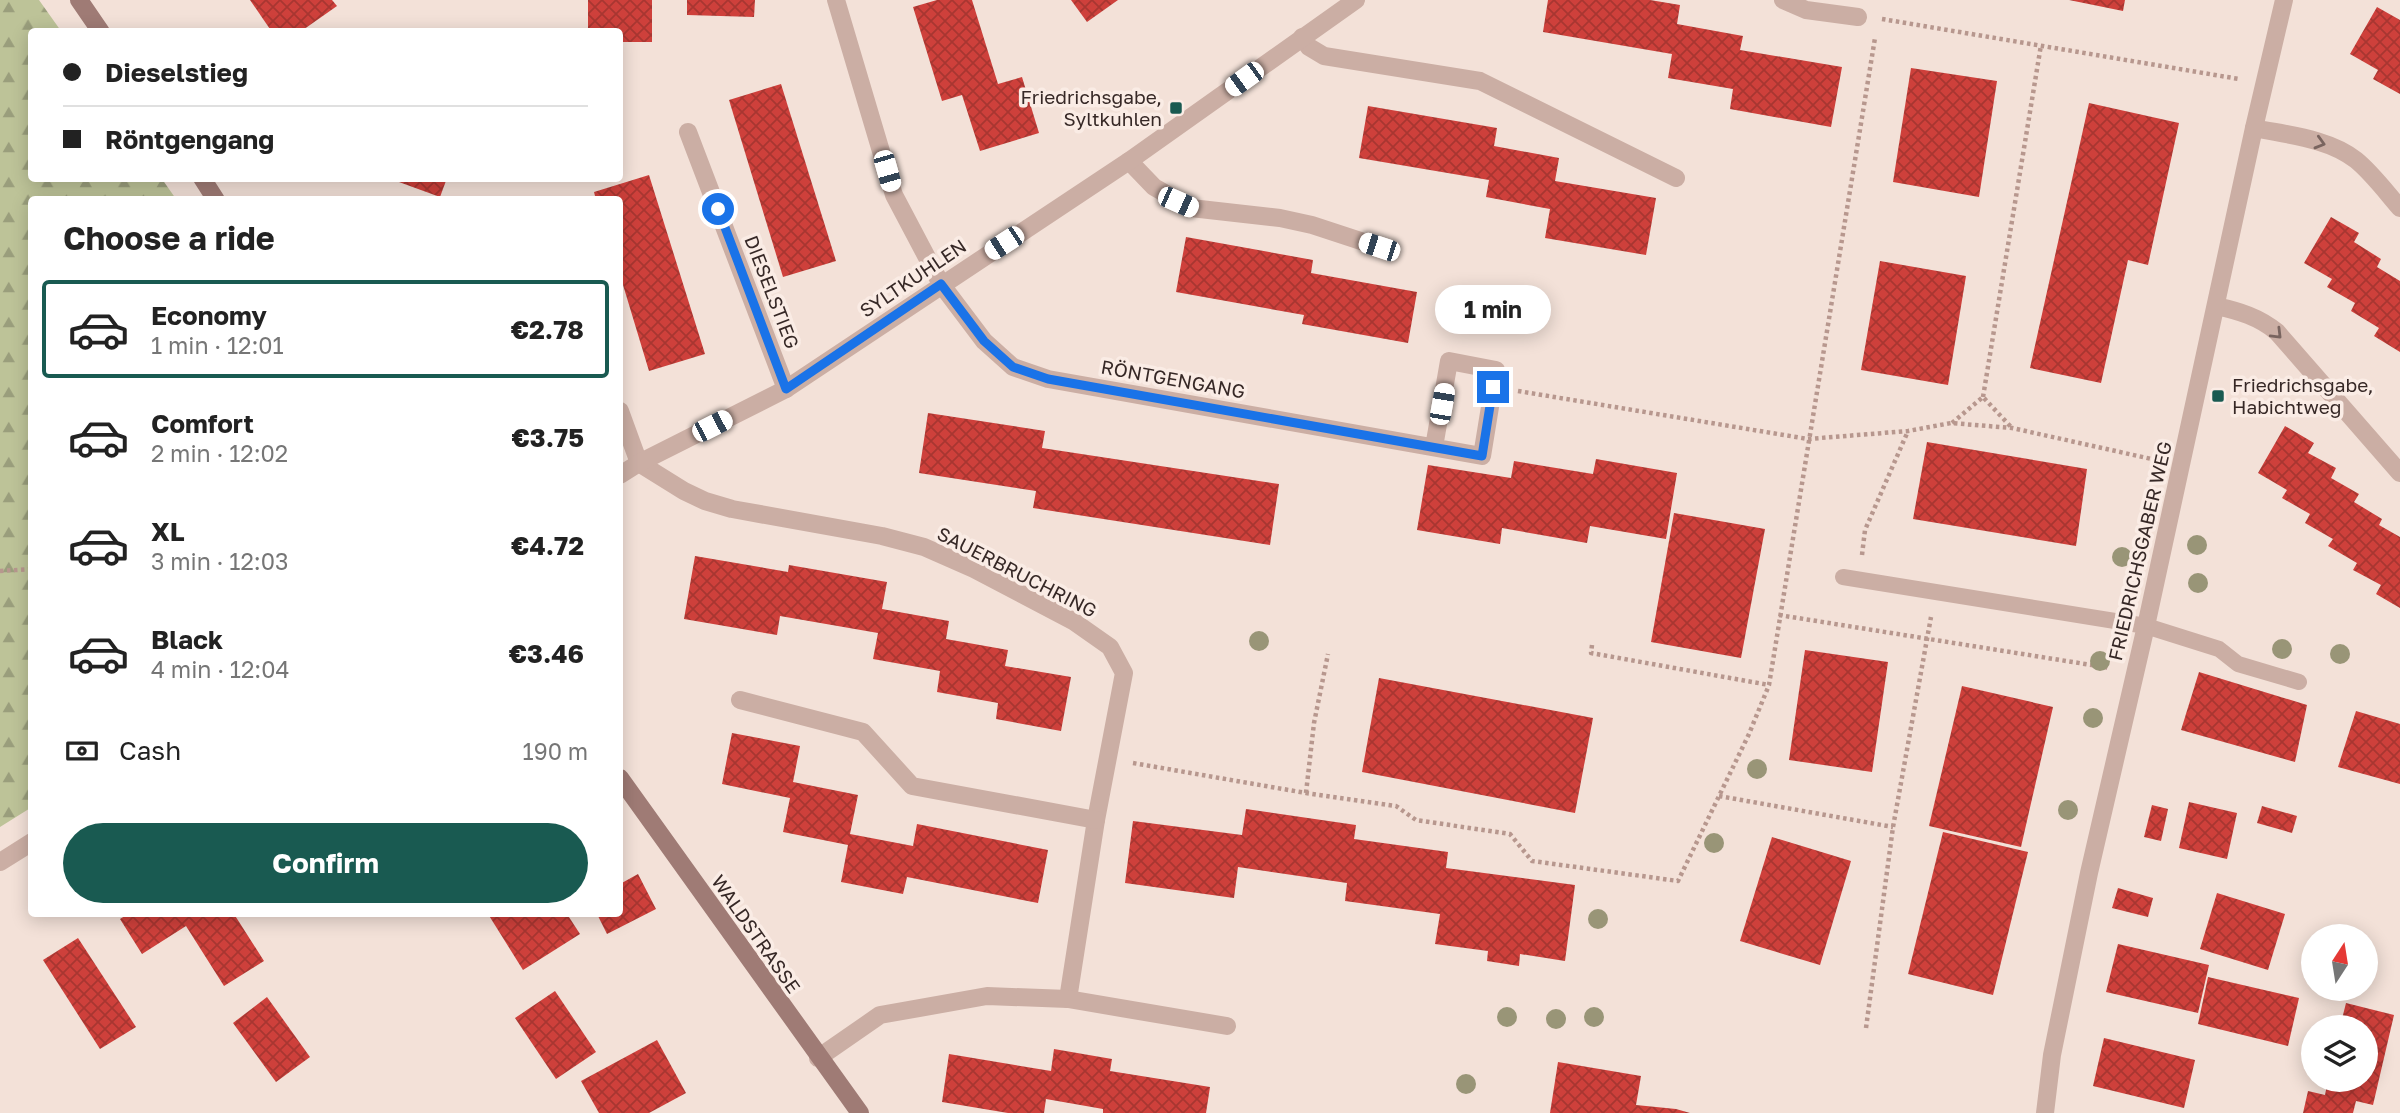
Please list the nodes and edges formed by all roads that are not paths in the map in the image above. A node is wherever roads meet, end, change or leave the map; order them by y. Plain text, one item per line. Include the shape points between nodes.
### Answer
1 (79, 0) edge
2 (836, 0) edge
3 (1356, 0) edge
4 (1783, 0) edge
5 (2284, 0) edge
6 (1858, 17) road end
7 (97, 28) edge
8 (1302, 37) junction
9 (2254, 128) junction
10 (688, 132) dead end
11 (1129, 161) junction
12 (1676, 178) dead end
13 (2400, 208) edge
14 (1379, 247) dead end
15 (941, 284) junction
16 (2216, 306) junction
17 (786, 389) junction
18 (623, 419) edge
19 (1434, 447) junction
20 (639, 463) junction
21 (623, 473) edge
22 (2400, 474) edge
23 (1851, 579) road end
24 (2146, 626) junction
25 (2299, 682) dead end
26 (740, 700) dead end
27 (623, 782) edge
28 (1096, 820) junction
29 (28, 844) edge
30 (0, 862) edge
31 (1068, 999) junction
32 (1227, 1026) dead end
33 (818, 1058) junction
34 (860, 1113) edge
35 (2045, 1113) edge

1 - 7 street
2 - 15 street, RÖNTGENGANG via 894,195
3 - 8 street, SYLTKUHLEN
4 - 6 street via 1806,10
5 - 9 street, FRIEDRICHSGABER WEG
8 - 11 street, SYLTKUHLEN
8 - 12 street via 1324,55 1480,81
9 -> 13 street via 2316,141 2346,153
9 - 16 street, FRIEDRICHSGABER WEG
10 - 17 street, DIESELSTIEG
11 - 14 street via 1154,187 1191,208 1280,218
11 - 15 street, SYLTKUHLEN
15 - 17 street, SYLTKUHLEN
15 - 19 street, RÖNTGENGANG via 984,341 1013,367 1036,375
16 -> 22 street via 2258,319 2277,332
16 - 24 street, FRIEDRICHSGABER WEG
17 - 20 street, SYLTKUHLEN
18 - 20 street
19 - 19 street, RÖNTGENGANG via 1482,456 1496,370 1449,361
20 - 21 street, SYLTKUHLEN
20 - 28 street, SAUERBRUCHRING via 705,501 732,509 924,547 1073,621 1110,647 1124,673
23 - 24 lane
24 - 25 lane via 2219,649 2238,664
24 - 35 street, FRIEDRICHSGABER WEG via 2089,873
26 - 28 street via 863,732 912,786
27 - 33 street, WALDSTRASSE
28 - 31 street, SAUERBRUCHRING
29 - 30 street
31 - 32 street
31 - 33 street via 988,996 880,1015
33 - 34 street, WALDSTRASSE

